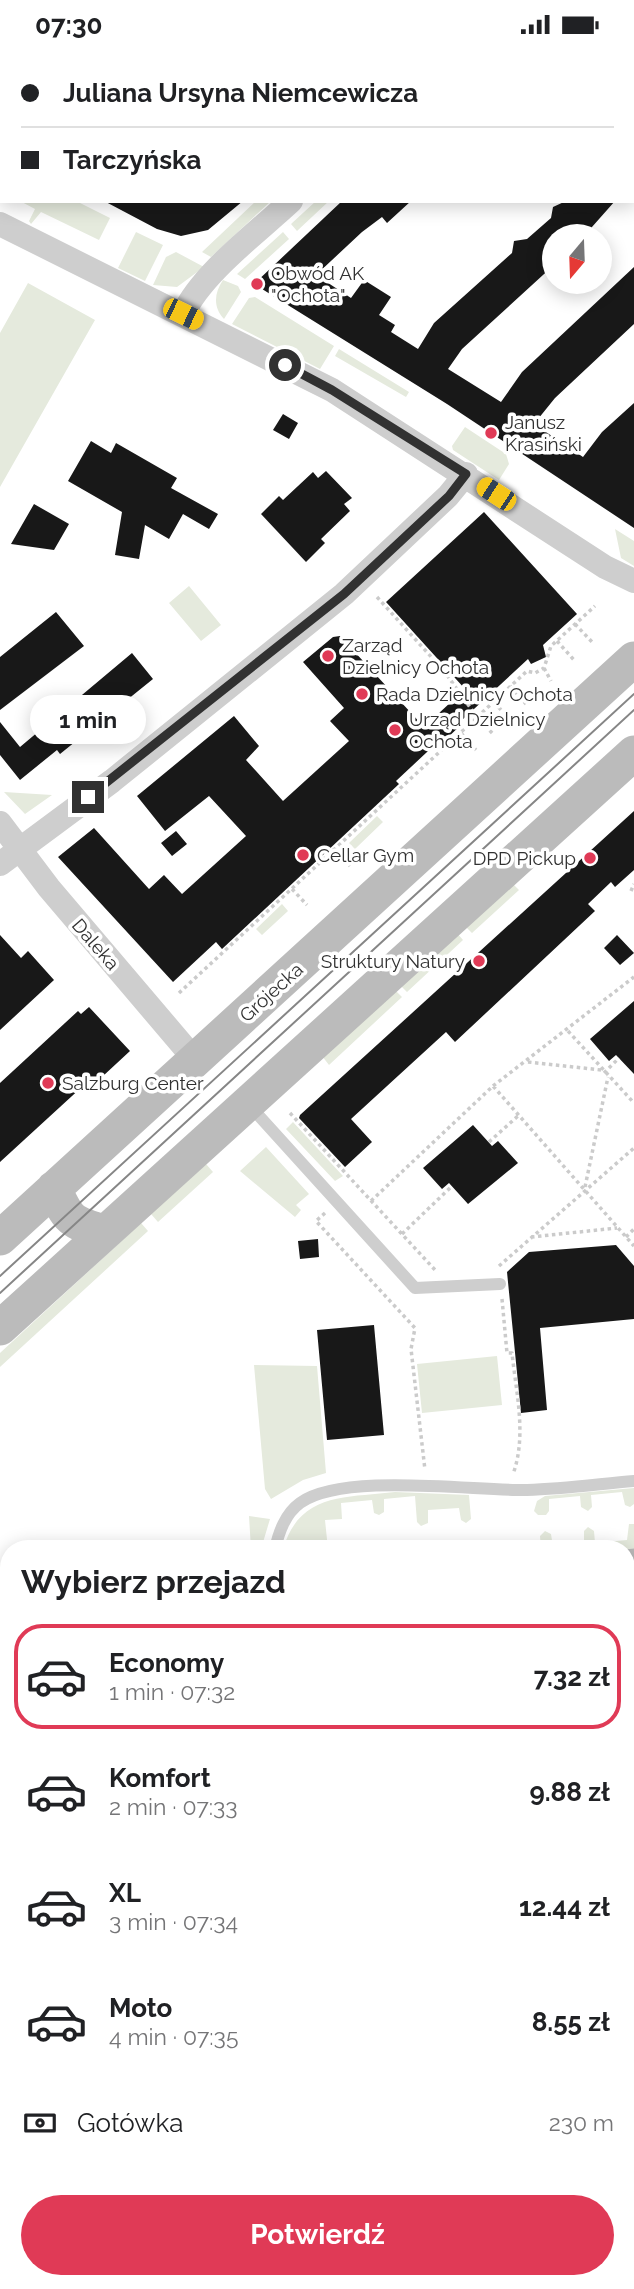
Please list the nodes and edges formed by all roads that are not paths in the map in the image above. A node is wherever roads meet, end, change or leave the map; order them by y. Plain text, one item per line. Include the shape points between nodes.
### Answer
1 (289, 203) edge
2 (0, 224) edge
3 (183, 314) junction
4 (466, 474) junction
5 (605, 567) junction
6 (634, 581) edge
7 (634, 596) edge
8 (634, 659) edge
9 (634, 753) edge
10 (0, 823) edge
11 (10, 857) edge
12 (195, 1061) junction
13 (248, 1103) junction
14 (54, 1188) junction
15 (104, 1232) junction
16 (0, 1238) edge
17 (500, 1284) road end
18 (0, 1328) edge
19 (634, 1481) edge
20 (279, 1540) edge

1 - 3 street via 214,273
2 - 3 street
3 - 4 street via 332,390
4 - 5 street
4 - 11 street via 449,496 344,594
5 - 6 street
5 - 7 street
8 - 12 main road, Grójecka
9 - 13 main road
10 - 11 street, Daleka
11 - 12 street, Daleka via 48,888
12 - 14 main road, Grójecka
13 - 15 main road
13 - 17 lane via 415,1288
14 - 15 main road via 66,1215 76,1224
14 - 16 main road, Grójecka
15 - 18 main road
19 - 20 lane via 526,1490 403,1485 321,1495 300,1503 288,1516

